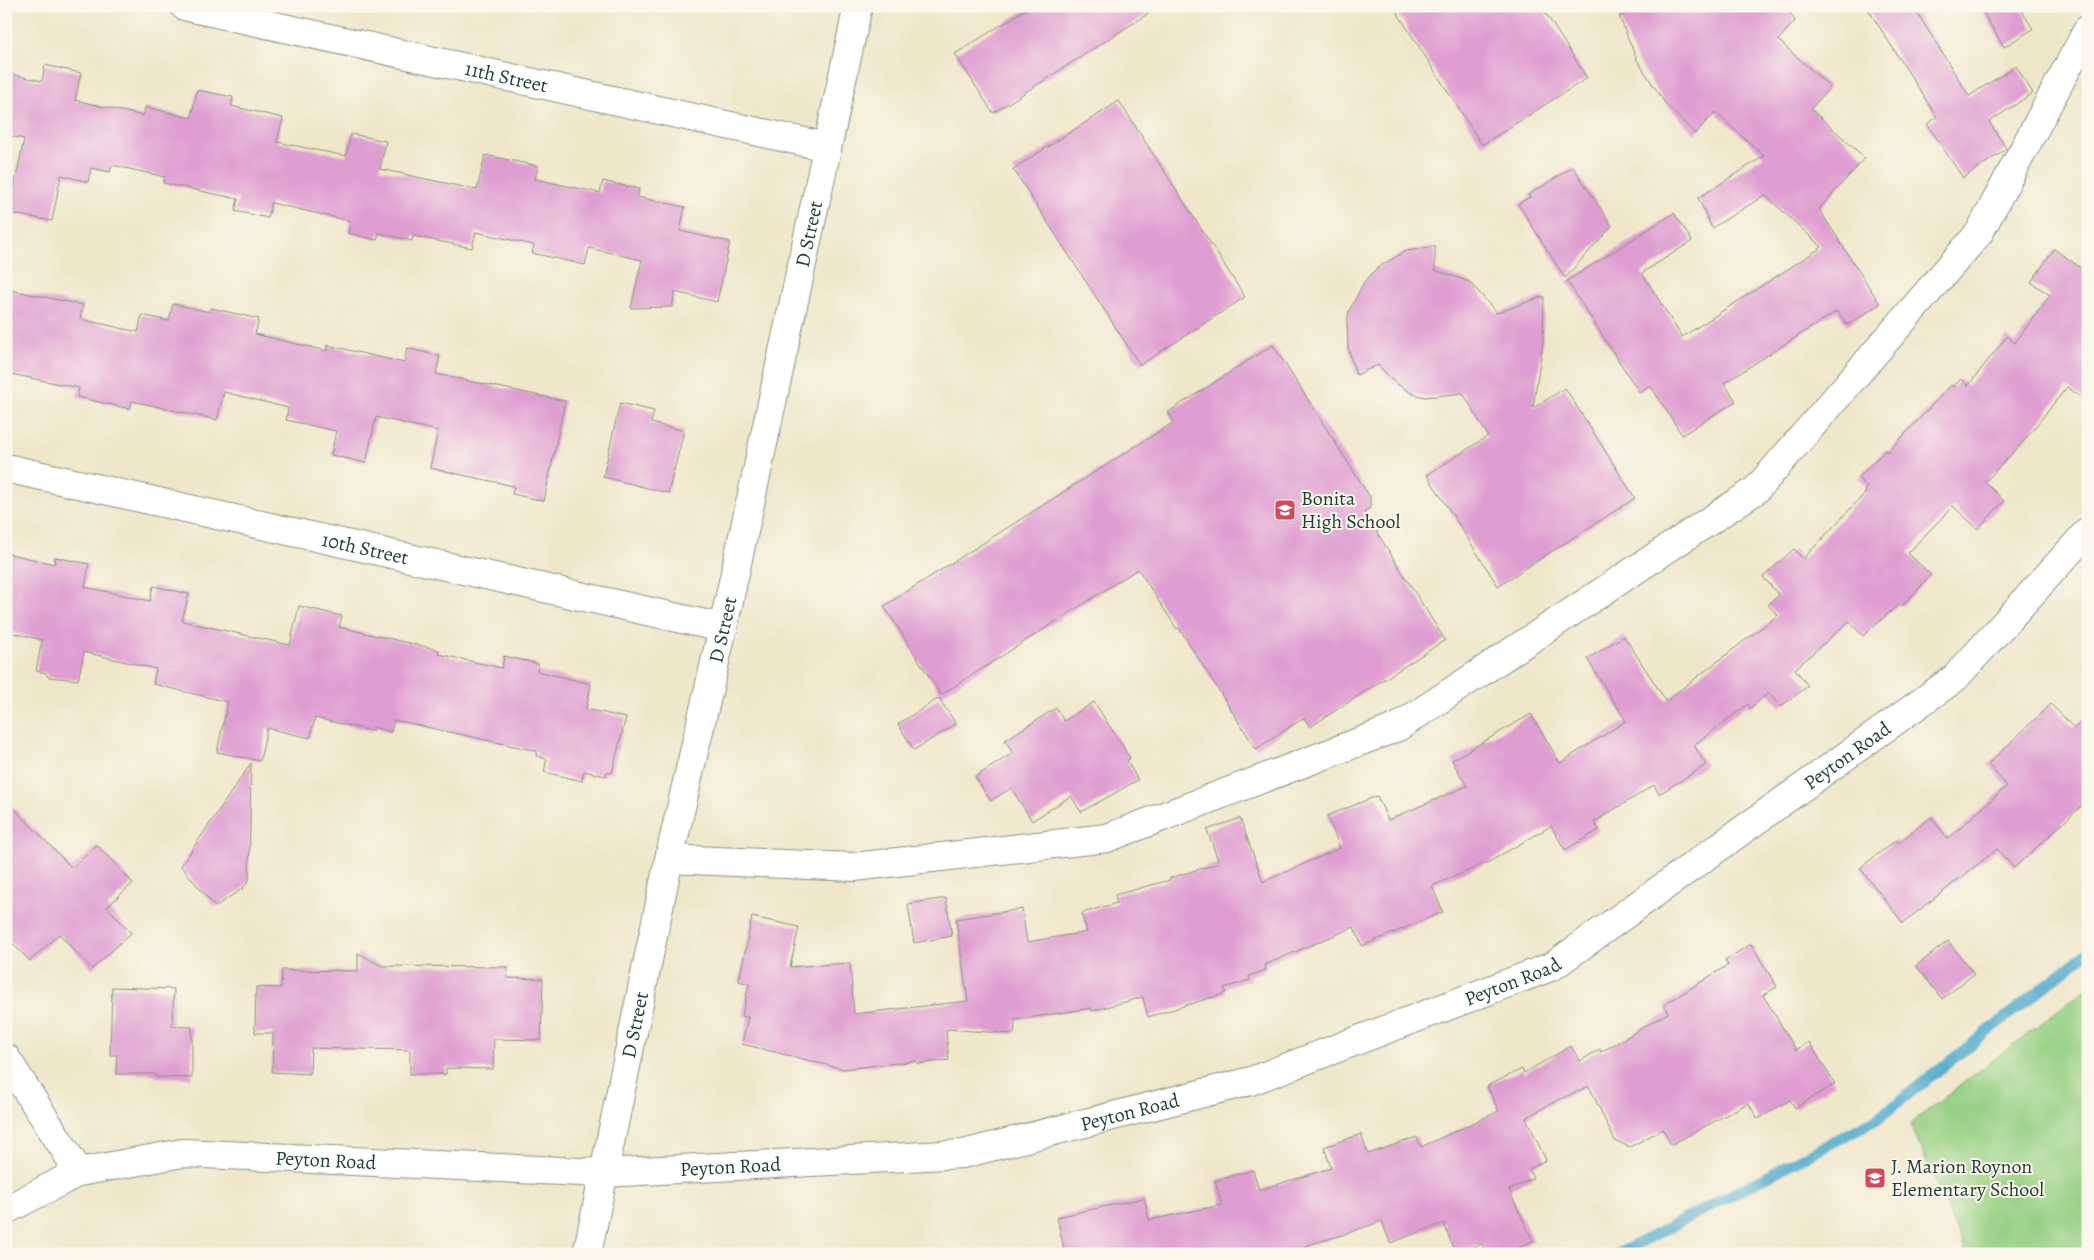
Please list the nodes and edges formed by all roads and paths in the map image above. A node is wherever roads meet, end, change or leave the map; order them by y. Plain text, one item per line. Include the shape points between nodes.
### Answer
1 (184, 6) edge
2 (858, 6) edge
3 (2088, 28) edge
4 (827, 147) junction
5 (6, 468) edge
6 (2088, 531) edge
7 (722, 628) junction
8 (669, 858) junction
9 (6, 1058) edge
10 (79, 1172) junction
11 (603, 1173) junction
12 (6, 1210) edge
13 (587, 1254) edge

1 - 4 street, 11th Street
2 - 4 street, D Street
3 - 8 street via 1979,234 1756,490 1398,727 1107,838 854,867
4 - 7 street, D Street
5 - 7 street, 10th Street
6 - 11 street, Peyton Road via 1955,678 1553,966 1251,1081 963,1154
7 - 8 street, D Street
8 - 11 street, D Street
9 - 10 street
10 - 11 street, Peyton Road via 183,1153
10 - 12 street, Peyton Road
11 - 13 street, D Street

